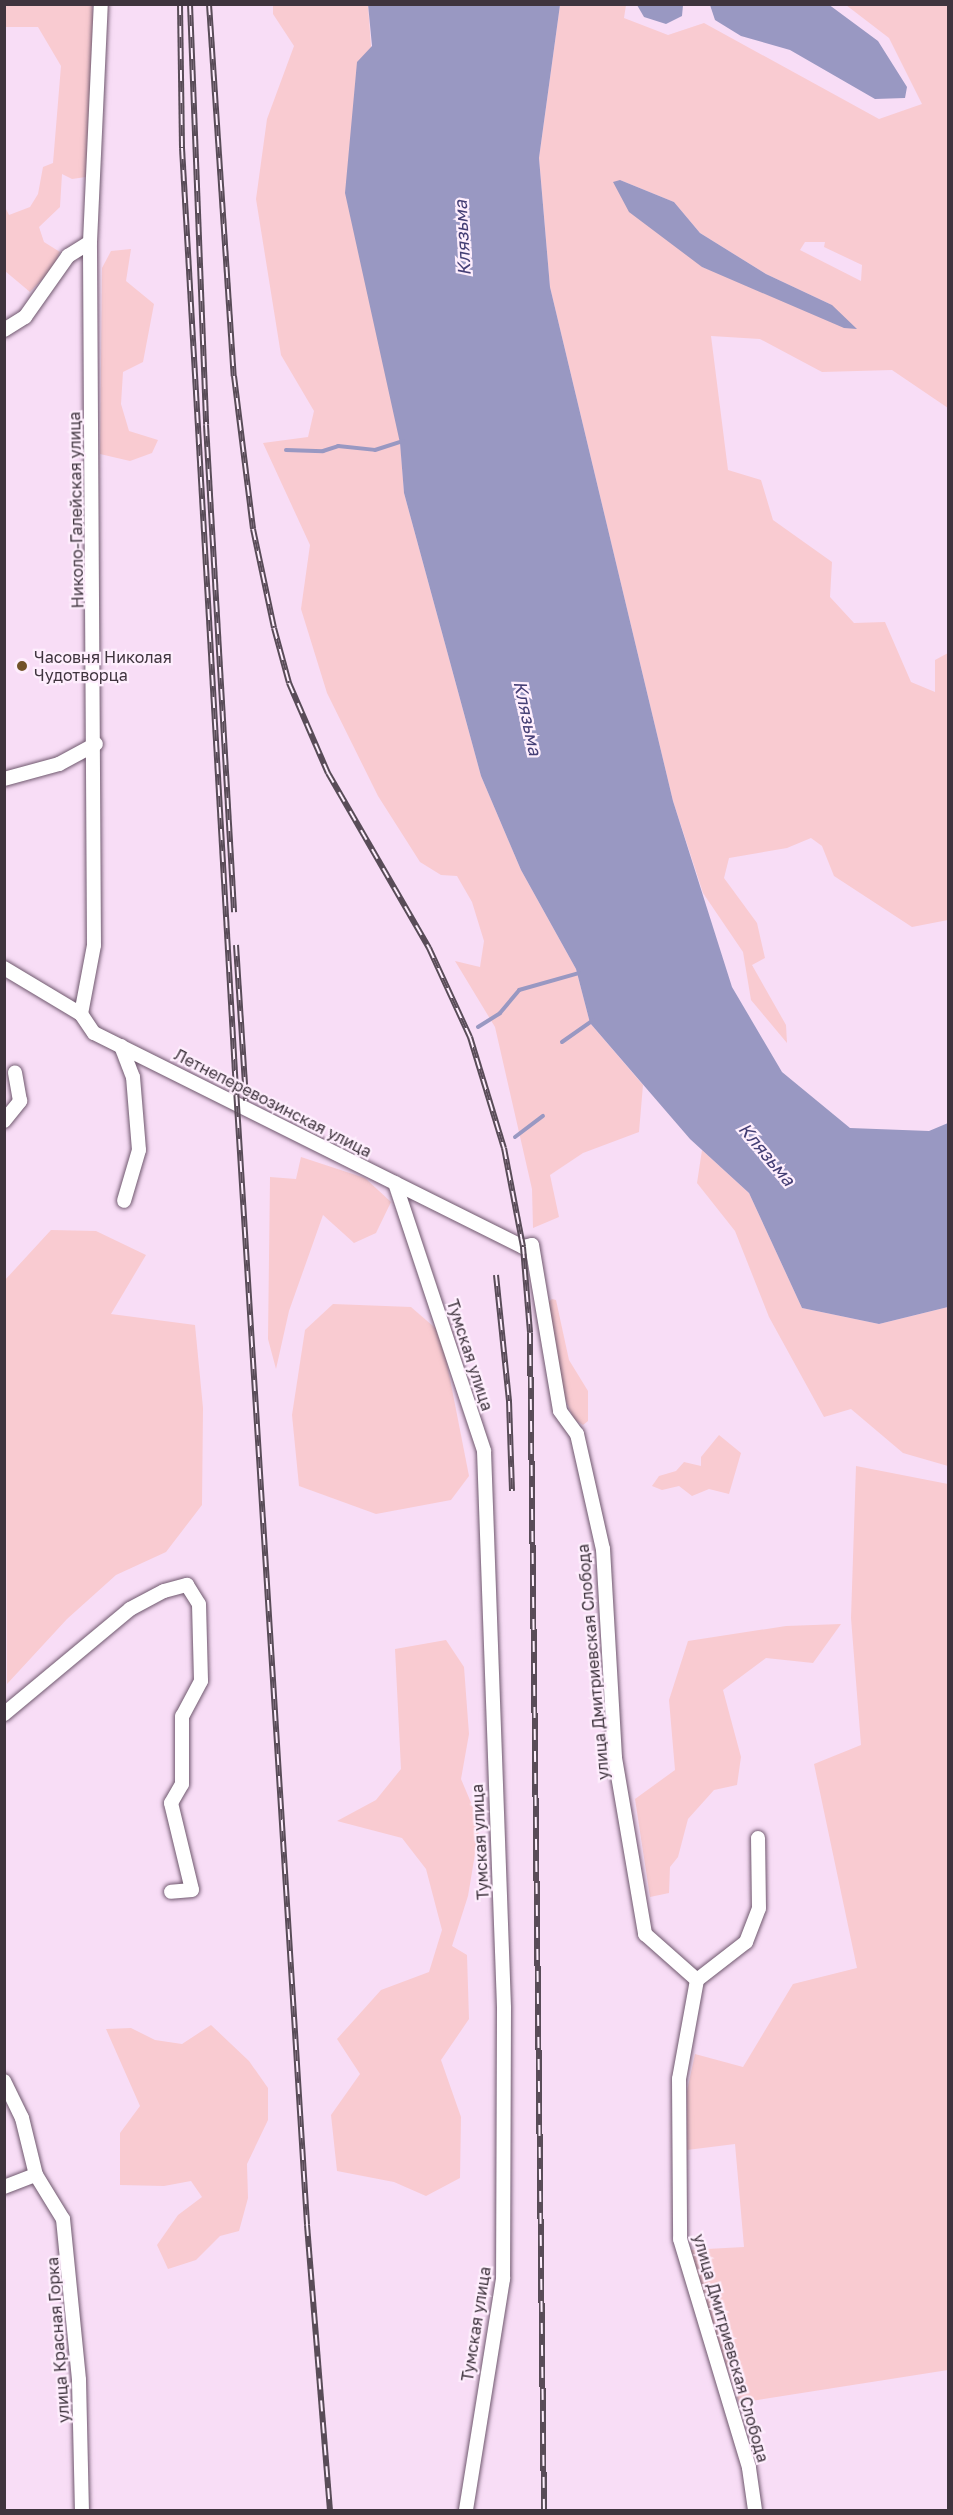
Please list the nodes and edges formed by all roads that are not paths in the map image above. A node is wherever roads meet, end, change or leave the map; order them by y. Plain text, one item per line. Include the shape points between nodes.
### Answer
1 (101, 4) edge
2 (90, 242) junction
3 (4, 330) edge
4 (96, 744) junction
5 (4, 779) edge
6 (4, 968) edge
7 (81, 1014) junction
8 (121, 1046) junction
9 (15, 1072) dead end
10 (4, 1121) edge
11 (395, 1183) junction
12 (124, 1201) dead end
13 (534, 1253) joint
14 (4, 1714) edge
15 (758, 1838) dead end
16 (171, 1892) dead end
17 (697, 1980) junction
18 (4, 2081) edge
19 (36, 2175) junction
20 (4, 2187) edge
21 (82, 2511) edge
22 (466, 2511) edge
23 (755, 2511) edge

1 - 2 street, Николо-Галейская улица
2 - 3 street via 69,256 25,317
2 - 4 street, Николо-Галейская улица
4 - 5 street via 59,764
4 - 7 street, Николо-Галейская улица via 94,945
6 - 7 street, Летнеперевозинская улица
7 - 8 street, Летнеперевозинская улица via 94,1033
8 - 11 street, Летнеперевозинская улица
8 - 12 street via 133,1077 139,1150
9 - 10 street via 20,1101
11 - 13 street, Летнеперевозинская улица via 524,1247 532,1245
11 - 22 street, Тумская улица via 484,1451 504,2008 503,2279
13 - 17 street, улица Дмитриевская Слобода via 560,1411 577,1434 603,1549 615,1758 645,1934
14 - 16 street via 130,1609 164,1591 187,1585 199,1604 201,1681 182,1716 182,1784 171,1803 192,1890
15 - 17 street via 759,1908 746,1942
17 - 23 street, улица Дмитриевская Слобода via 679,2079 680,2240 749,2468
18 - 19 street, улица Красная Горка via 22,2118
19 - 20 street
19 - 21 street, улица Красная Горка via 63,2219 70,2259 79,2380

